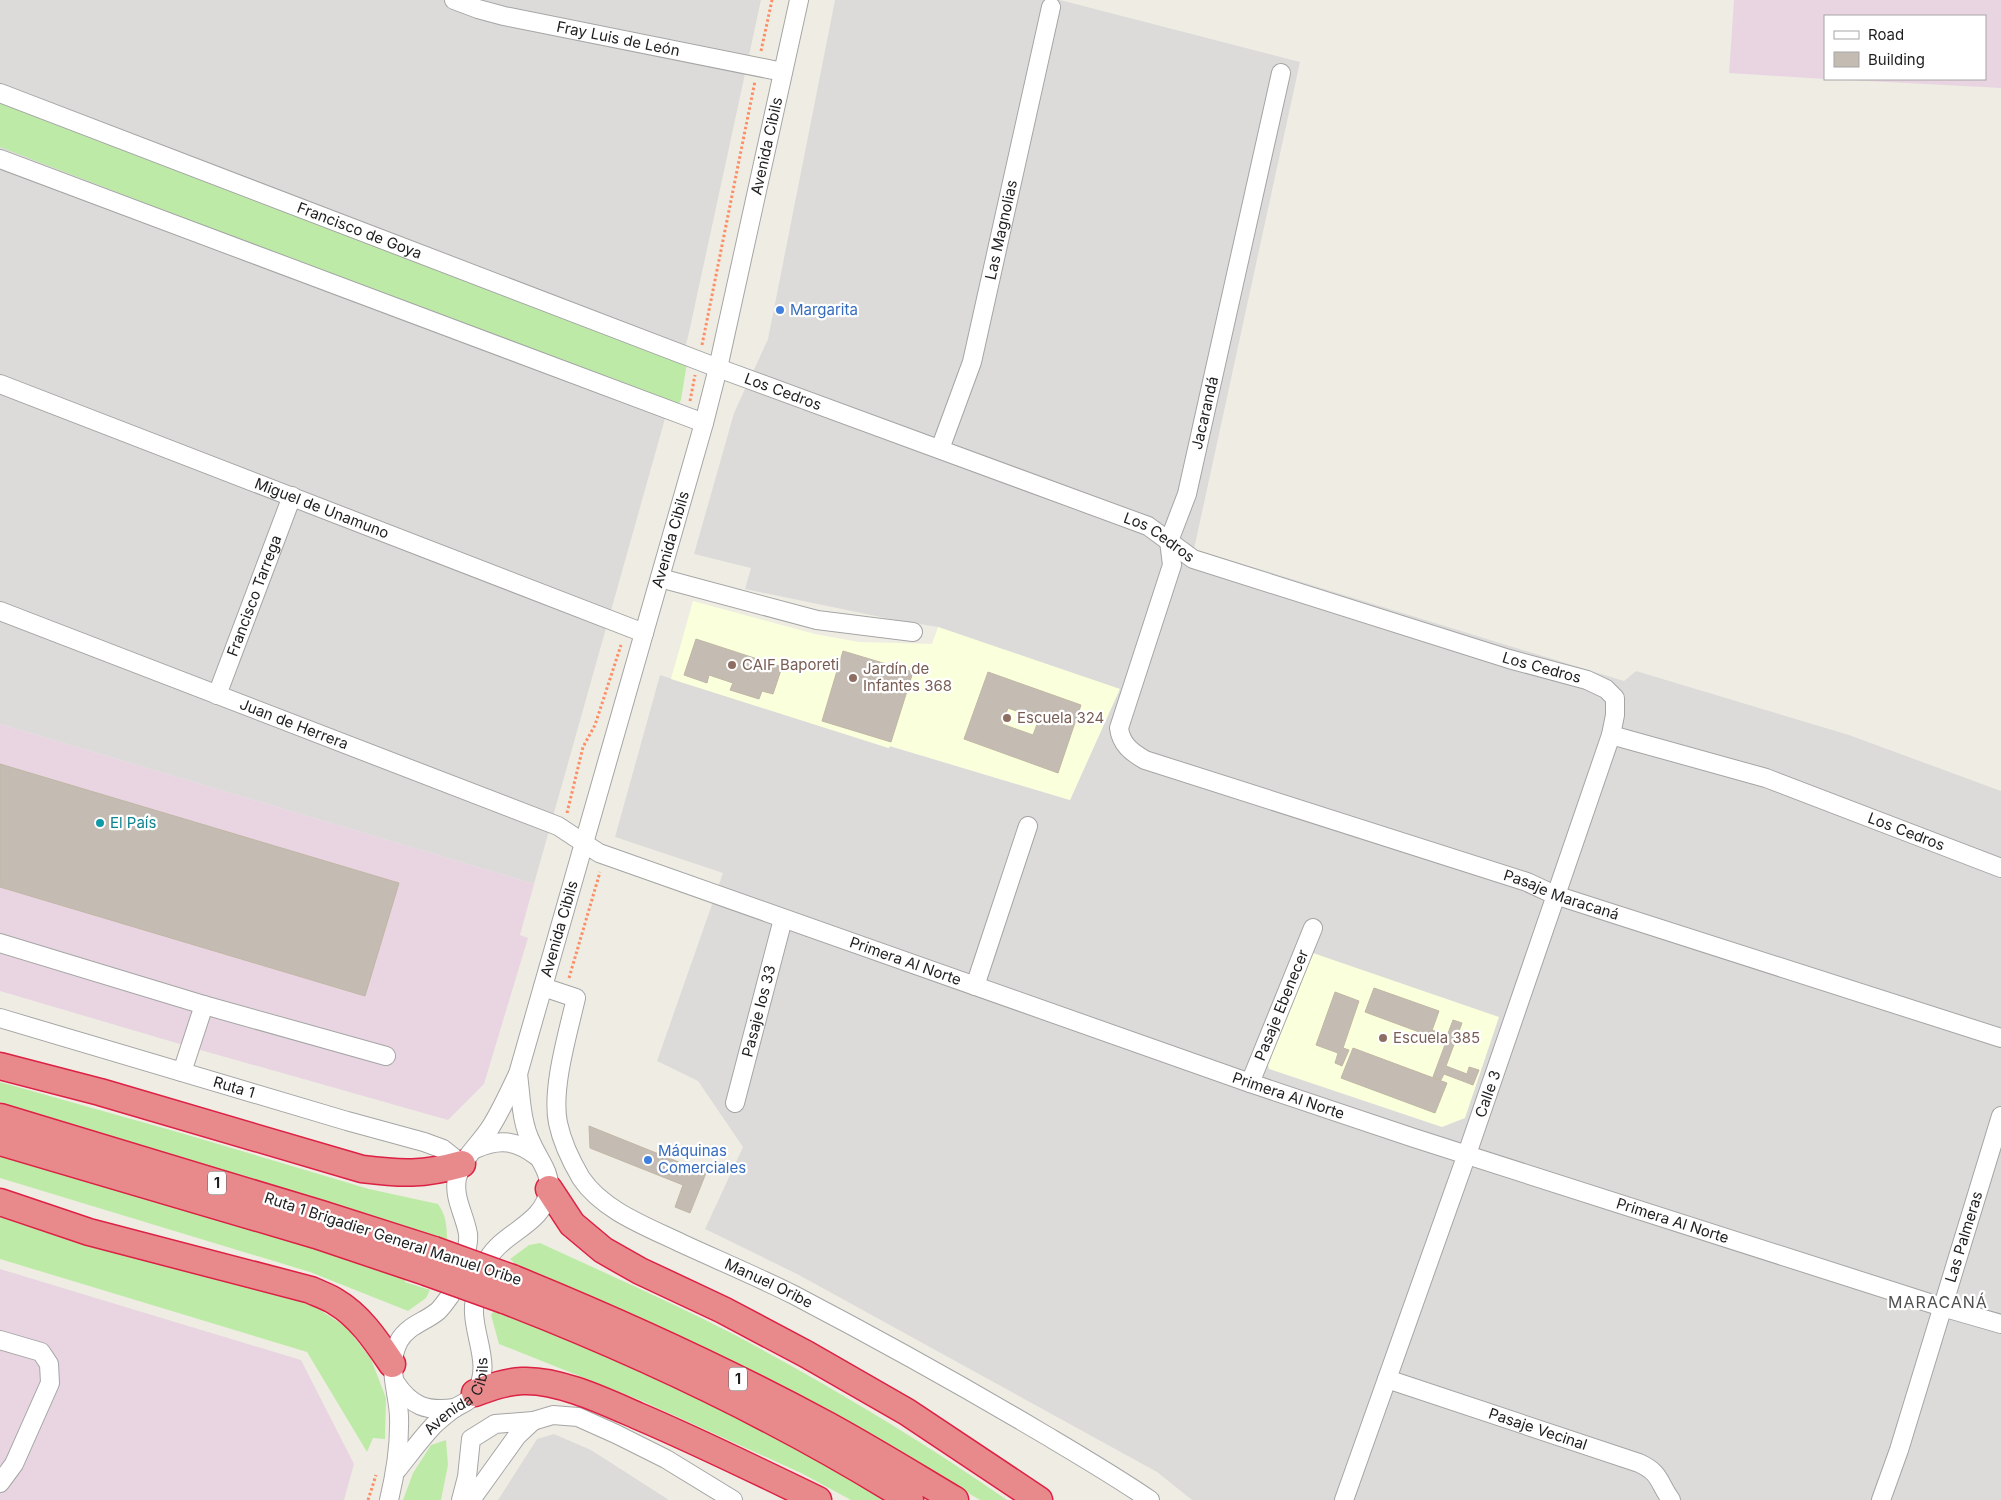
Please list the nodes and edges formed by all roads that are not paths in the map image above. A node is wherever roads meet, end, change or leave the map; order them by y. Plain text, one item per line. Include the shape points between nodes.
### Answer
1 (454, 0) edge
2 (799, 0) edge
3 (1051, 7) dead end
4 (507, 8) edge
5 (783, 72) junction
6 (1281, 73) dead end
7 (0, 93) edge
8 (0, 159) edge
9 (718, 368) junction
10 (0, 384) edge
11 (704, 423) junction
12 (940, 449) junction
13 (292, 496) junction
14 (1169, 541) junction
15 (660, 578) junction
16 (0, 611) edge
17 (913, 632) dead end
18 (644, 633) junction
19 (1606, 689) joint
20 (217, 695) junction
21 (1611, 735) junction
22 (1125, 745) joint
23 (1028, 826) dead end
24 (584, 844) junction
25 (2001, 868) edge
26 (1555, 895) junction
27 (783, 919) junction
28 (1313, 928) dead end
29 (0, 943) edge
30 (975, 986) junction
31 (543, 987) junction
32 (204, 1004) junction
33 (0, 1018) edge
34 (2001, 1038) edge
35 (386, 1056) dead end
36 (0, 1066) edge
37 (182, 1072) junction
38 (518, 1074) junction
39 (1250, 1083) junction
40 (735, 1103) dead end
41 (2001, 1116) edge
42 (0, 1117) edge
43 (0, 1142) edge
44 (1467, 1154) junction
45 (468, 1157) junction
46 (539, 1157) junction
47 (549, 1188) junction
48 (0, 1202) edge
49 (430, 1261) junction
50 (508, 1289) junction
51 (1942, 1308) junction
52 (2001, 1324) edge
53 (0, 1340) edge
54 (393, 1373) junction
55 (1387, 1378) junction
56 (465, 1401) junction
57 (533, 1421) junction
58 (397, 1470) junction
59 (0, 1483) edge
60 (388, 1500) edge
61 (461, 1500) edge
62 (471, 1500) edge
63 (733, 1500) edge
64 (818, 1500) edge
65 (910, 1500) edge
66 (955, 1500) edge
67 (1039, 1500) edge
68 (1150, 1500) edge
69 (1344, 1500) edge
70 (1671, 1500) edge
71 (1881, 1500) edge

1 - 4 street, Fray Luis de León via 478,10
2 - 5 street, Avenida Cibils
3 - 12 street, Las Magnolias via 972,362
4 - 5 street, Fray Luis de León
5 - 9 street, Avenida Cibils
6 - 14 street, Jacarandá via 1187,494
7 - 9 street, Francisco de Goya
8 - 11 street
9 - 11 street, Avenida Cibils
9 - 12 street, Los Cedros
10 - 13 street, Miguel de Unamuno
11 - 15 street, Avenida Cibils
12 - 14 street, Los Cedros via 1148,526
13 - 18 street, Miguel de Unamuno
13 - 20 street, Francisco Tarrega
14 - 19 street, Los Cedros via 1193,559 1500,656 1587,680
14 - 22 street, Jacarandá via 1172,566 1119,728
15 - 17 street via 817,620
15 - 18 street, Avenida Cibils
16 - 20 street, Juan de Herrera
18 - 24 street, Avenida Cibils
19 - 21 street, Calle 3 via 1616,698
20 - 24 street, Juan de Herrera via 558,826
21 - 25 street, Los Cedros via 1766,778
21 - 26 street, Calle 3
22 - 26 street, Pasaje Maracaná via 1145,760 1527,882
23 - 30 street
24 - 27 street, Primera Al Norte via 599,853
24 - 31 street, Avenida Cibils
26 - 34 street, Pasaje Maracaná
26 - 44 street, Calle 3
27 - 30 street, Primera Al Norte
27 - 40 street, Pasaje los 33
28 - 39 street, Pasaje Ebenecer
29 - 32 street
30 - 39 street, Primera Al Norte
31 - 38 street, Avenida Cibils
31 - 68 street, Manuel Oribe via 576,998 557,1094 558,1121 573,1164 599,1197 639,1222 792,1294 959,1384
32 - 35 street
32 - 37 street
33 - 37 street, Ruta 1
36 - 45 highway via 362,1169 406,1174 437,1171
37 - 45 street, Ruta 1
38 - 45 street, Avenida Cibils via 498,1115
38 - 46 street, Avenida Cibils via 526,1126
39 - 44 street, Primera Al Norte
41 - 51 street, Las Palmeras
42 - 49 highway, Ruta 1 Brigadier General Manuel Oribe / 1 via 320,1214
43 - 49 highway, Ruta 1 Brigadier General Manuel Oribe / 1 via 316,1235
44 - 51 street, Primera Al Norte
44 - 55 street, Calle 3
45 - 46 street via 491,1142 504,1142 527,1148
45 - 54 street, Avenida Cibils via 456,1190 468,1235 467,1247 450,1296 439,1310 404,1334 395,1351
46 - 47 street, Avenida Cibils via 546,1170
47 - 56 street, Avenida Cibils via 544,1207 534,1220 500,1243 486,1264 474,1303 483,1358 481,1376
47 - 67 highway via 572,1224 603,1250 806,1354 906,1412
48 - 54 highway via 89,1232 311,1290 337,1302 353,1315 377,1342
49 - 50 highway, Ruta 1 Brigadier General Manuel Oribe / 1, bridge
50 - 65 highway, Ruta 1 Brigadier General Manuel Oribe / 1 via 574,1328 678,1373 820,1446
50 - 66 highway, Ruta 1 Brigadier General Manuel Oribe / 1 via 637,1331 757,1388
51 - 52 street, Primera Al Norte
51 - 71 street, Las Palmeras
53 - 59 street via 41,1352 49,1364 50,1383 14,1464
54 - 56 street via 403,1394 413,1402 437,1410
54 - 58 street, Avenida Cibils via 399,1415
55 - 69 street, Calle 3
55 - 70 street, Pasaje Vecinal via 1639,1463 1660,1479
56 - 58 street, Avenida Cibils via 434,1426
56 - 64 highway via 498,1384 524,1381 558,1385 704,1444
57 - 61 street via 495,1424 470,1439 467,1477
57 - 62 street via 517,1436
57 - 63 street via 553,1415 578,1417 666,1459
58 - 60 street, Avenida Cibils

